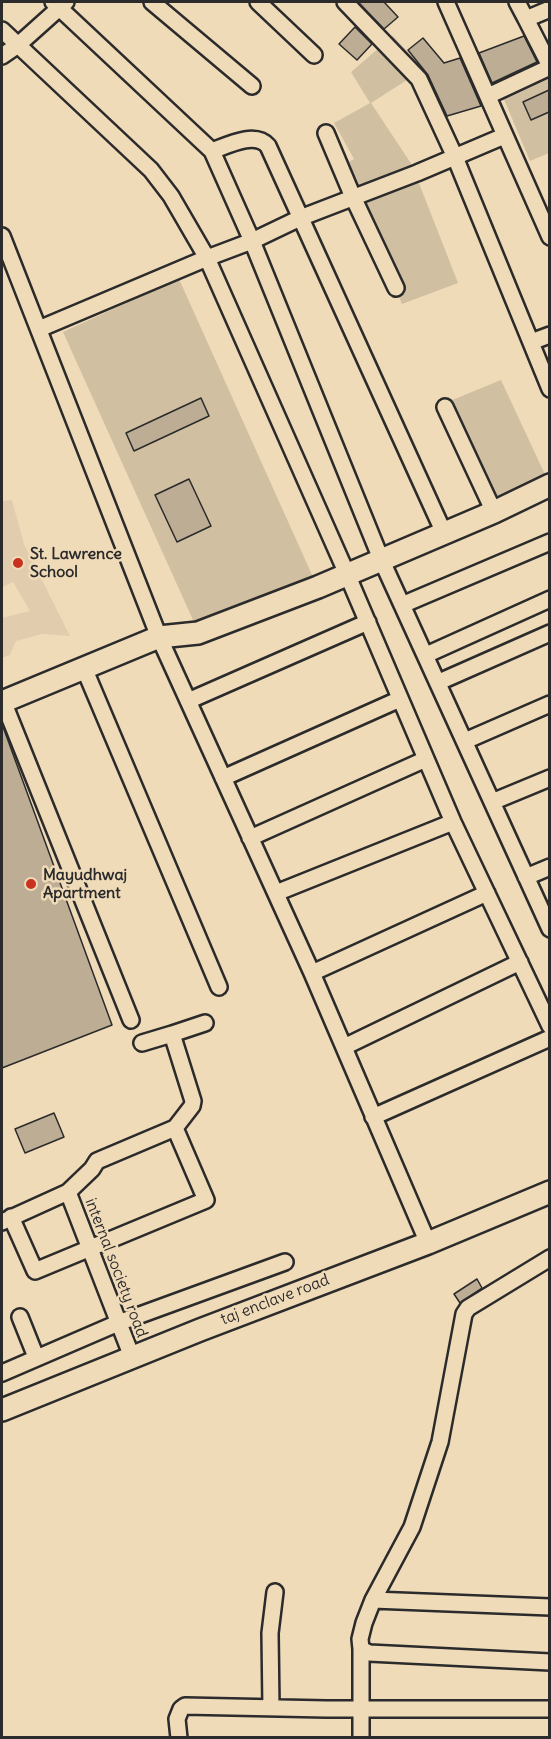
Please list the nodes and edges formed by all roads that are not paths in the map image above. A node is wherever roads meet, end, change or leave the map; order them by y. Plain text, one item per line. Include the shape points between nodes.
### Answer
1 (152, 2) edge
2 (258, 2) edge
3 (345, 2) edge
4 (446, 2) edge
5 (517, 2) edge
6 (60, 3) edge
7 (549, 9) edge
8 (526, 19) junction
9 (2, 30) edge
10 (18, 45) junction
11 (314, 55) dead end
12 (2, 56) edge
13 (549, 66) edge
14 (252, 86) dead end
15 (488, 96) junction
16 (326, 133) dead end
17 (504, 136) junction
18 (212, 151) junction
19 (455, 157) junction
20 (353, 197) junction
21 (544, 209) edge
22 (300, 218) junction
23 (2, 236) edge
24 (549, 237) edge
25 (252, 241) junction
26 (207, 258) junction
27 (396, 288) dead end
28 (39, 329) junction
29 (549, 335) edge
30 (531, 342) junction
31 (549, 389) edge
32 (446, 407) dead end
33 (549, 485) edge
34 (495, 512) junction
35 (444, 533) junction
36 (549, 542) edge
37 (381, 559) junction
38 (348, 574) junction
39 (549, 599) edge
40 (402, 604) junction
41 (368, 622) junction
42 (549, 633) edge
43 (159, 637) junction
44 (426, 655) junction
45 (97, 662) junction
46 (439, 682) junction
47 (400, 699) junction
48 (188, 701) junction
49 (2, 702) edge
50 (549, 704) edge
51 (465, 741) junction
52 (426, 759) junction
53 (223, 778) junction
54 (549, 778) edge
55 (492, 802) junction
56 (453, 822) junction
57 (250, 838) junction
58 (549, 867) edge
59 (526, 877) junction
60 (276, 893) junction
61 (487, 893) junction
62 (549, 929) edge
63 (520, 963) junction
64 (312, 973) junction
65 (219, 987) dead end
66 (131, 1020) dead end
67 (205, 1023) dead end
68 (549, 1026) edge
69 (172, 1034) junction
70 (549, 1038) edge
71 (142, 1043) dead end
72 (344, 1047) junction
73 (373, 1117) junction
74 (175, 1128) junction
75 (68, 1192) junction
76 (549, 1192) edge
77 (6, 1219) edge
78 (428, 1244) junction
79 (89, 1248) junction
80 (549, 1258) edge
81 (285, 1262) dead end
82 (20, 1317) dead end
83 (118, 1323) junction
84 (36, 1357) junction
85 (132, 1357) junction
86 (2, 1373) edge
87 (2, 1410) edge
88 (274, 1592) dead end
89 (373, 1600) junction
90 (549, 1607) edge
91 (361, 1649) junction
92 (549, 1662) edge
93 (271, 1708) junction
94 (361, 1709) junction
95 (549, 1709) edge
96 (178, 1737) edge
97 (362, 1737) edge

1 - 14 street
2 - 11 street
3 - 19 street via 419,79
4 - 15 street
5 - 8 street
6 - 10 street
6 - 18 street
7 - 8 street
8 - 13 street
9 - 10 street
10 - 12 street
10 - 26 street via 151,170
13 - 15 street
15 - 17 street
16 - 20 street
17 - 19 street
17 - 21 street
18 - 22 street via 241,141 263,141
18 - 25 street
19 - 20 street
19 - 30 street
20 - 22 street
20 - 27 street
21 - 24 street
22 - 25 street
22 - 35 street
23 - 28 street
25 - 26 street
25 - 37 street
26 - 28 street
26 - 38 street
28 - 43 street
29 - 30 street
30 - 31 street
32 - 34 street
33 - 34 street
34 - 35 street
35 - 37 street
36 - 40 street
37 - 38 street
37 - 40 street
38 - 41 street
38 - 43 street via 198,633
39 - 44 street
40 - 44 street
41 - 47 street
41 - 48 street
42 - 46 street
43 - 45 street
43 - 48 street
44 - 46 street
45 - 49 street
45 - 65 street
46 - 51 street
47 - 52 street
47 - 53 street
48 - 53 street
49 - 66 street
50 - 51 street
51 - 55 street
52 - 56 street
52 - 57 street
53 - 57 street
54 - 55 street
55 - 59 street
56 - 60 street
56 - 61 street
57 - 60 street
58 - 59 street
59 - 62 street
60 - 64 street
61 - 63 street
61 - 64 street
63 - 68 street
63 - 72 street
64 - 72 street
67 - 69 street
69 - 71 street
69 - 74 street via 193,1101
70 - 73 street
72 - 73 street
73 - 78 street
74 - 75 street, internal society road via 97,1161
74 - 79 street via 206,1200
75 - 77 street, internal society road
75 - 79 street, internal society road
76 - 78 street, taj enclave road
77 - 79 street via 35,1271
78 - 85 street, taj enclave road
79 - 83 street, internal society road
80 - 89 street via 464,1314 440,1442 412,1527
81 - 83 street
82 - 84 street
83 - 84 street
83 - 85 street, internal society road
84 - 86 street
85 - 87 street, taj enclave road
88 - 93 street
89 - 90 street
89 - 91 street via 360,1639
91 - 92 street via 369,1653
91 - 94 street
93 - 94 street
93 - 96 street via 185,1706 178,1713
94 - 95 street
94 - 97 street

